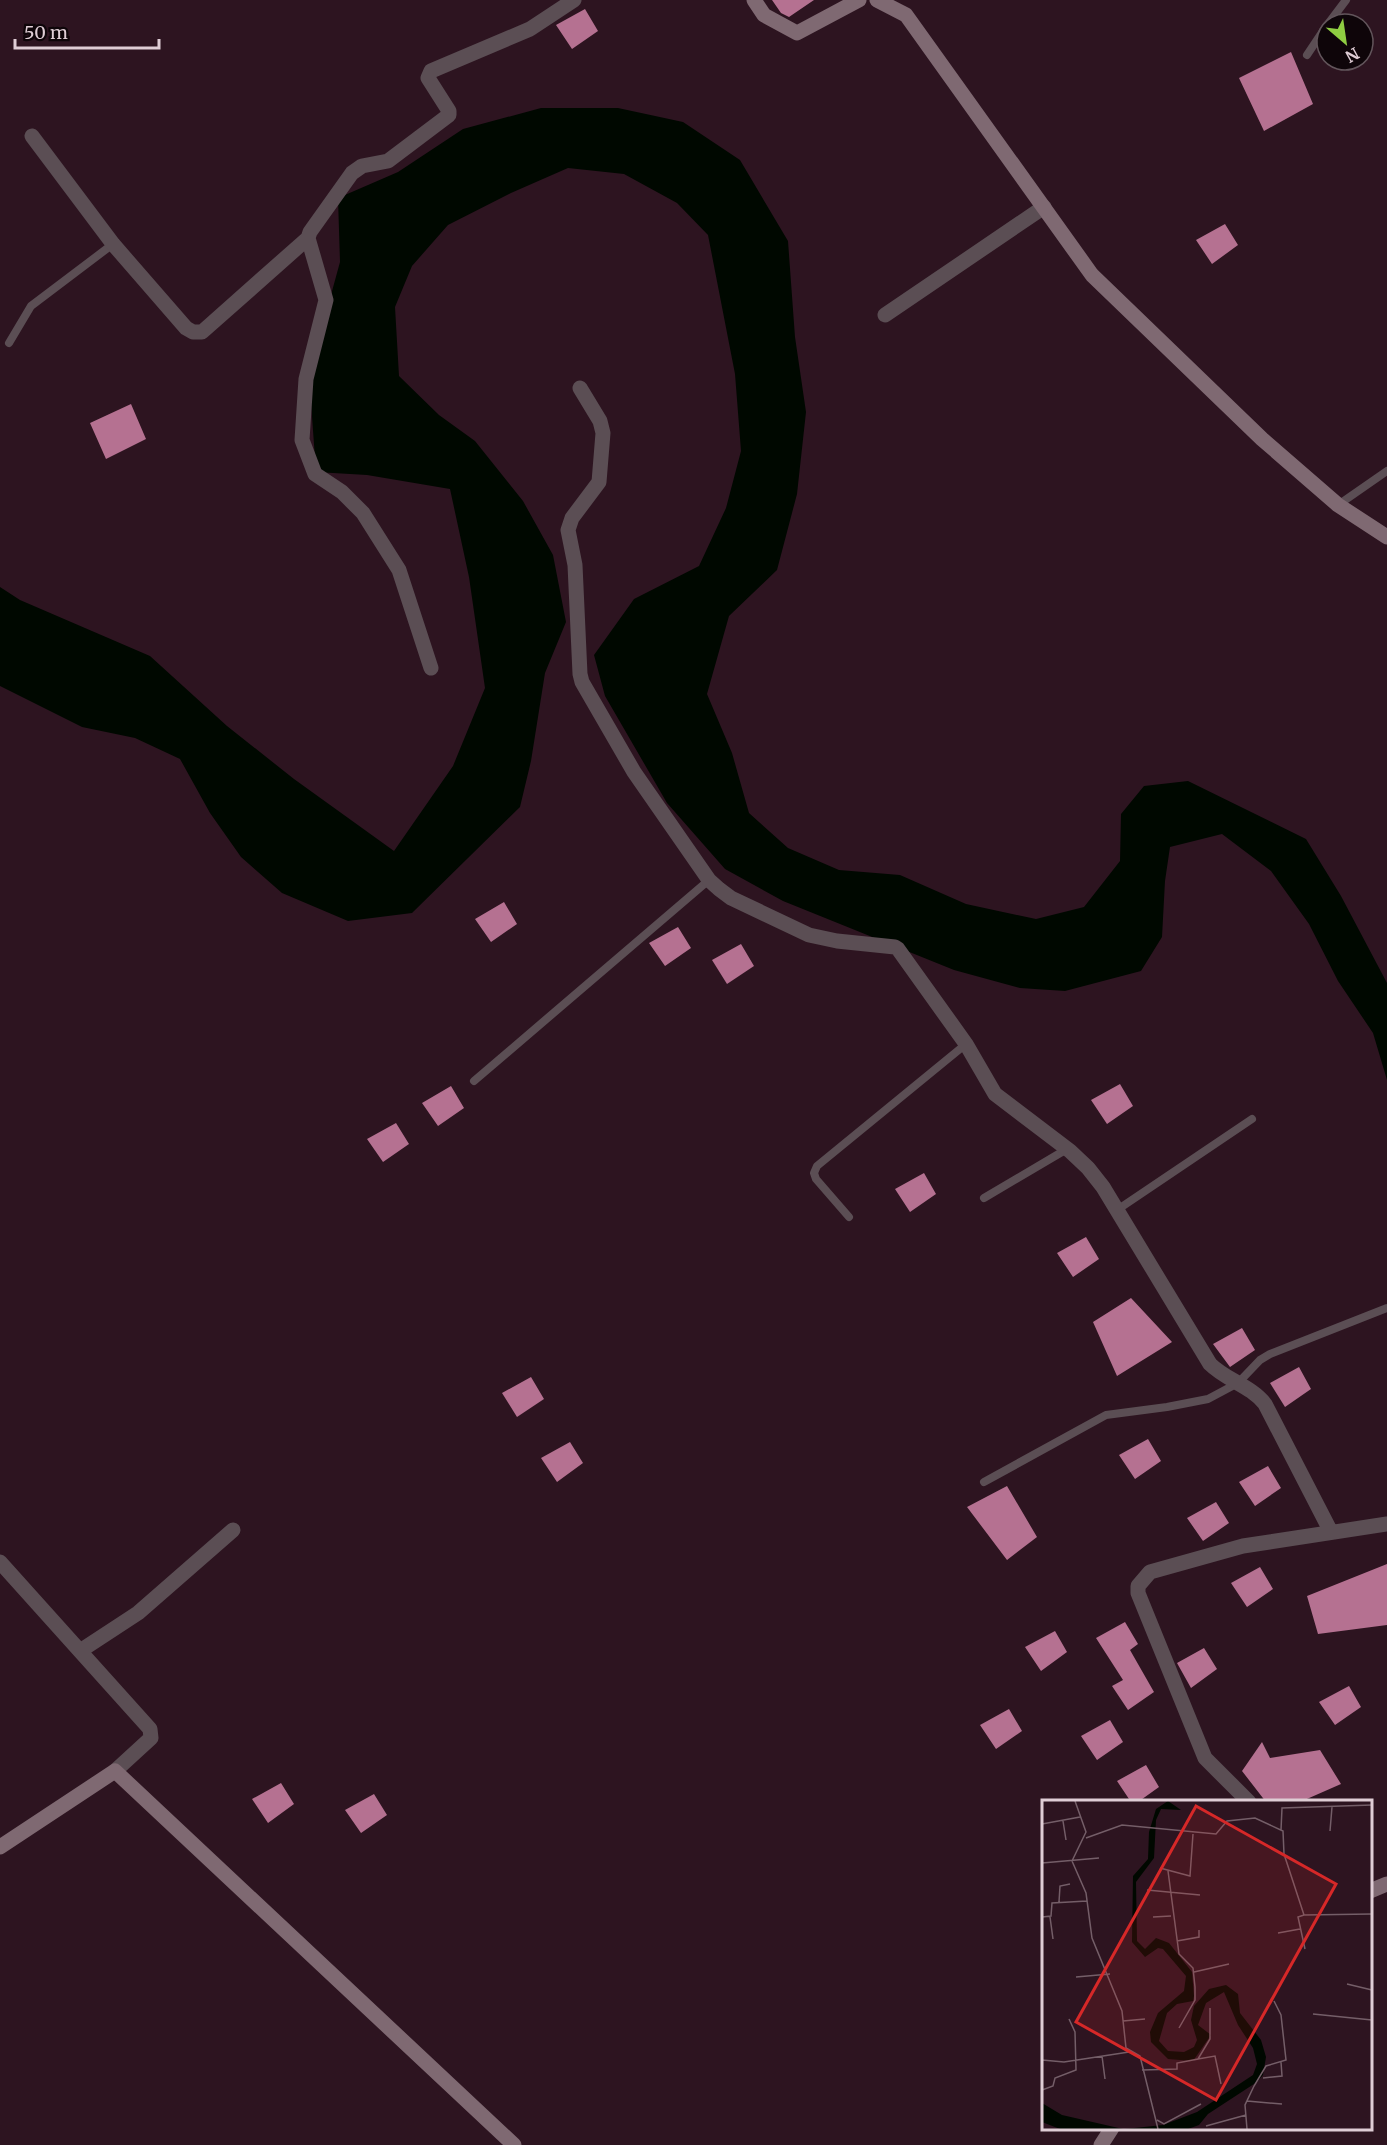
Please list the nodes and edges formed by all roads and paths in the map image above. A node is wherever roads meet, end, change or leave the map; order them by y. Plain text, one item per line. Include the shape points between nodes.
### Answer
1 (574, 0) edge
2 (754, 0) edge
3 (859, 0) edge
4 (877, 0) edge
5 (1346, 0) edge
6 (1337, 12) edge
7 (1315, 43) edge
8 (1307, 55) dead end
9 (32, 136) dead end
10 (1044, 207) junction
11 (308, 238) junction
12 (113, 244) junction
13 (885, 315) dead end
14 (9, 344) dead end
15 (580, 388) dead end
16 (1387, 471) edge
17 (1338, 505) junction
18 (1387, 537) edge
19 (431, 668) dead end
20 (709, 880) junction
21 (966, 1044) junction
22 (474, 1081) dead end
23 (1252, 1119) dead end
24 (1067, 1149) junction
25 (984, 1198) dead end
26 (1116, 1210) junction
27 (849, 1217) dead end
28 (1387, 1308) edge
29 (1238, 1383) junction
30 (984, 1482) dead end
31 (1387, 1524) edge
32 (233, 1530) dead end
33 (1331, 1532) junction
34 (0, 1562) edge
35 (80, 1651) junction
36 (115, 1771) junction
37 (1247, 1800) edge
38 (0, 1847) edge
39 (1387, 1884) edge
40 (1372, 1891) edge
41 (1111, 2130) edge
42 (514, 2145) edge
43 (1101, 2145) edge

1 - 11 street via 530,28 431,71 428,78 449,115 388,161 362,166 352,173
2 - 3 street via 764,15 797,33
4 - 10 street via 906,15
5 - 6 lane
7 - 8 lane
9 - 12 street
10 - 13 street
10 - 17 street via 1092,274 1262,439
11 - 12 street via 202,332 186,328
11 - 19 street via 326,300 306,379 302,440 315,474 342,492 363,513 399,570
12 - 14 lane via 31,306
15 - 20 street via 603,433 599,482 572,518 568,530 575,565 580,678 634,772
16 - 17 lane
17 - 18 street
20 - 21 street via 731,898 809,935 897,948
20 - 22 lane
21 - 24 street via 995,1094
21 - 27 lane via 817,1166 816,1179
23 - 26 lane
24 - 25 lane
24 - 26 street via 1088,1168
26 - 29 street via 1210,1364
28 - 29 lane via 1270,1354
29 - 30 lane via 1202,1401 1106,1415
29 - 33 street via 1265,1404
31 - 33 street
32 - 35 street via 138,1613
33 - 37 street via 1243,1545 1150,1572 1138,1586 1205,1758
34 - 35 street
35 - 36 street via 152,1734
36 - 38 street
36 - 42 street
39 - 40 street
41 - 43 street

